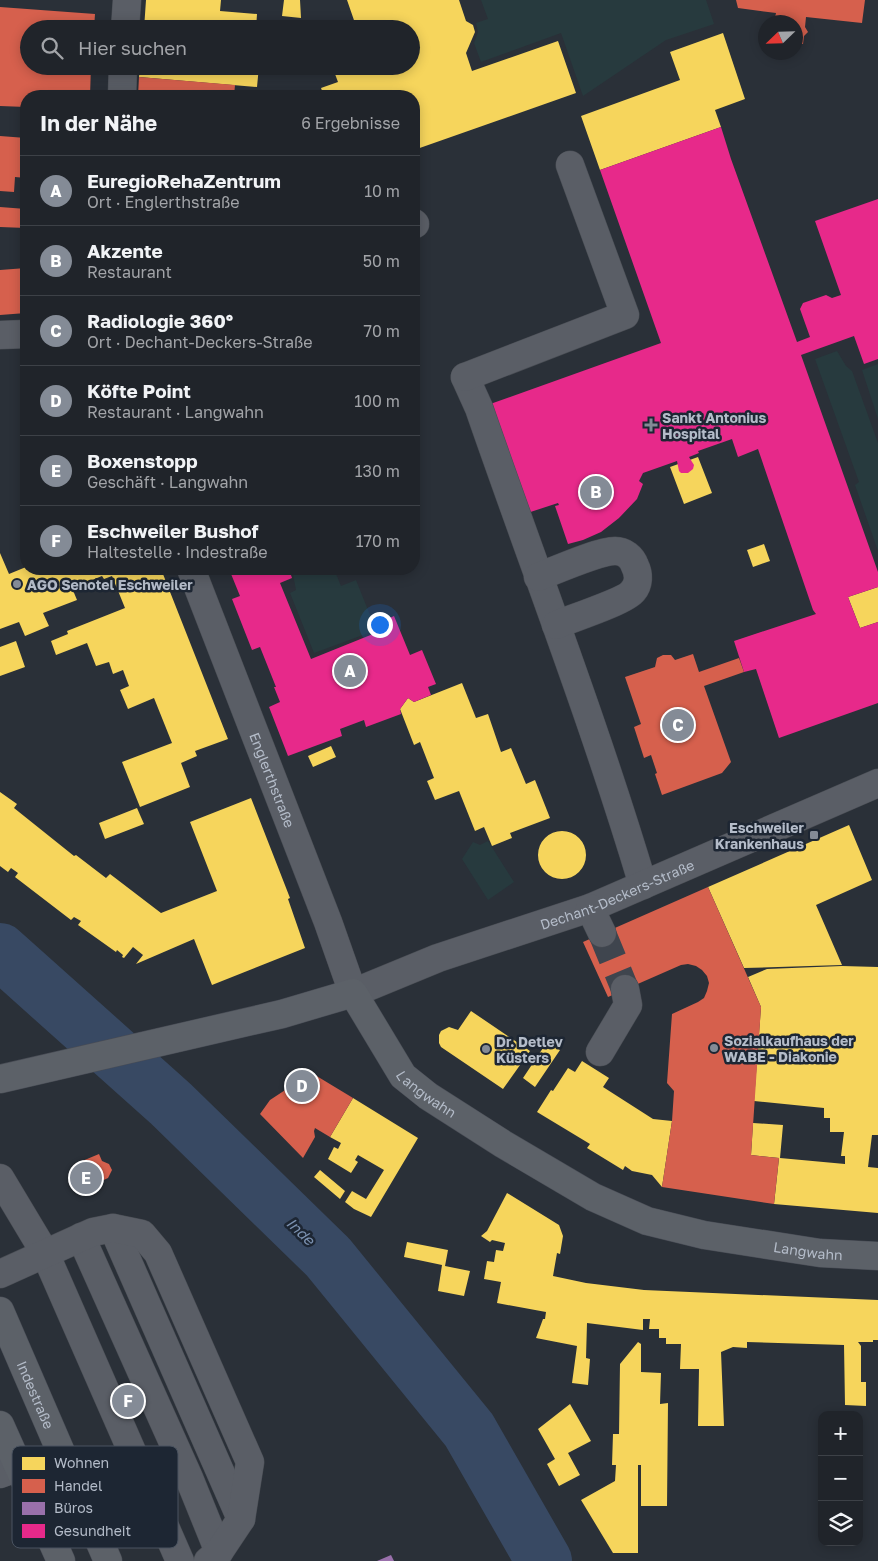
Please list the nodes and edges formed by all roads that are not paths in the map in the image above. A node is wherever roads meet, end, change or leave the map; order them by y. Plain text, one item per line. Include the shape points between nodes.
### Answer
1 (126, 0) edge
2 (125, 20) edge
3 (123, 75) edge
4 (122, 90) edge
5 (570, 165) dead end
6 (20, 334) edge
7 (0, 335) edge
8 (193, 575) edge
9 (538, 577) junction
10 (556, 625) junction
11 (878, 783) edge
12 (643, 885) junction
13 (590, 908) junction
14 (602, 933) tunnel mouth
15 (625, 989) tunnel mouth
16 (353, 993) junction
17 (600, 1052) dead end
18 (0, 1079) edge
19 (0, 1178) edge
20 (81, 1237) junction
21 (45, 1254) junction
22 (878, 1256) edge
23 (0, 1274) edge
24 (0, 1311) edge
25 (0, 1425) edge
26 (58, 1446) edge
27 (129, 1446) edge
28 (175, 1446) edge
29 (178, 1453) edge
30 (10, 1471) edge
31 (54, 1548) edge
32 (102, 1548) edge
33 (174, 1548) edge
34 (213, 1556) edge
35 (61, 1561) edge
36 (108, 1561) edge
37 (180, 1561) edge

1 - 2 street
3 - 4 street
5 - 9 street via 625,315 462,390 478,408 517,544
6 - 7 street
8 - 16 street, Englerthstraße
9 - 10 street
9 - 10 street via 610,551 629,556 636,567 638,580 633,592
10 - 12 street
11 - 12 street, Dechant-Deckers-Straße
12 - 13 street, Dechant-Deckers-Straße
13 - 14 street
13 - 16 street, Dechant-Deckers-Straße via 438,958
15 - 17 street via 628,1005
16 - 18 main road via 282,1014
16 - 22 main road, Langwahn via 403,1076 428,1096 593,1198 647,1221 704,1235 820,1252
19 - 21 street
20 - 21 street
20 - 28 street
20 - 34 street via 113,1228 241,1519
21 - 23 street
21 - 27 street
24 - 26 main road, Indestraße
25 - 30 main road
29 - 34 street
31 - 35 main road
32 - 36 main road, Indestraße
33 - 37 street

